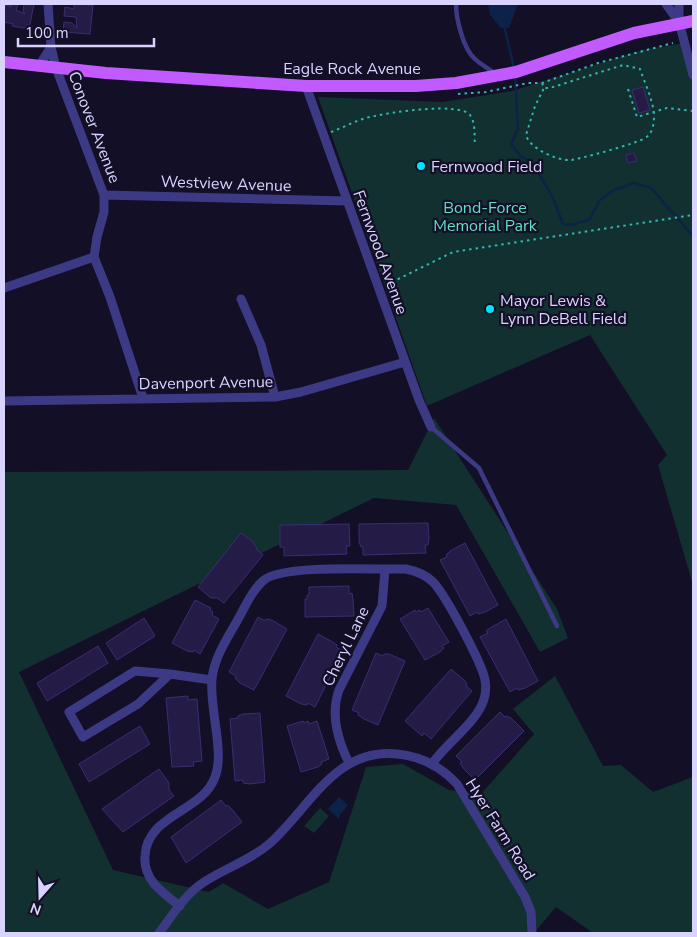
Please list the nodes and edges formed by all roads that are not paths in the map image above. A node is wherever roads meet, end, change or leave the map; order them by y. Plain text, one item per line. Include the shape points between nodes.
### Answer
1 (48, 4) edge
2 (456, 4) edge
3 (666, 4) edge
4 (679, 4) edge
5 (693, 21) edge
6 (679, 22) junction
7 (51, 47) junction
8 (4, 62) edge
9 (39, 66) junction
10 (56, 68) junction
11 (693, 75) edge
12 (509, 77) junction
13 (306, 86) junction
14 (104, 195) junction
15 (346, 201) junction
16 (94, 258) junction
17 (4, 288) edge
18 (241, 299) dead end
19 (405, 362) junction
20 (276, 397) junction
21 (143, 398) junction
22 (4, 401) edge
23 (431, 427) joint
24 (385, 570) junction
25 (557, 626) dead end
26 (170, 674) junction
27 (212, 680) junction
28 (349, 763) junction
29 (432, 764) junction
30 (180, 906) junction
31 (159, 933) edge
32 (532, 933) edge

1 - 7 street, Conover Avenue
2 - 12 lane via 456,17 473,58
3 - 6 street
4 - 6 street
5 - 6 main road, Eagle Rock Avenue
6 - 11 street
6 - 12 main road, Eagle Rock Avenue via 634,32
7 - 9 street
7 - 10 street, Conover Avenue
8 - 9 main road, Eagle Rock Avenue
9 - 10 main road, Eagle Rock Avenue
10 - 13 main road, Eagle Rock Avenue
10 - 14 street, Conover Avenue
12 - 13 main road, Eagle Rock Avenue via 416,86
13 - 15 street, Fernwood Avenue
14 - 15 street, Westview Avenue
14 - 16 street, Conover Avenue via 104,212
15 - 19 street, Fernwood Avenue
16 - 17 street
16 - 21 street
18 - 20 street via 260,344
19 - 20 street, Davenport Avenue
19 - 23 street, Fernwood Avenue
20 - 21 street, Davenport Avenue
21 - 22 street, Davenport Avenue
23 - 25 lane via 479,468
24 - 27 street via 292,571 269,576 252,594 215,664
24 - 28 street, Cheryl Lane via 382,606 339,690 335,705 339,742
24 - 29 street via 415,571 433,582 445,598 485,679 480,708
26 - 26 street via 138,704 83,737 69,712 135,670
26 - 27 street
27 - 30 street via 218,761 216,775 203,795 160,826 146,848 144,858 155,886
28 - 29 street, Hyer Farm Road via 389,753 413,756
28 - 30 street, Hyer Farm Road via 329,778 270,843 202,883
29 - 32 street, Hyer Farm Road via 448,775 466,796 511,872 529,905
30 - 31 street, Hyer Farm Road

